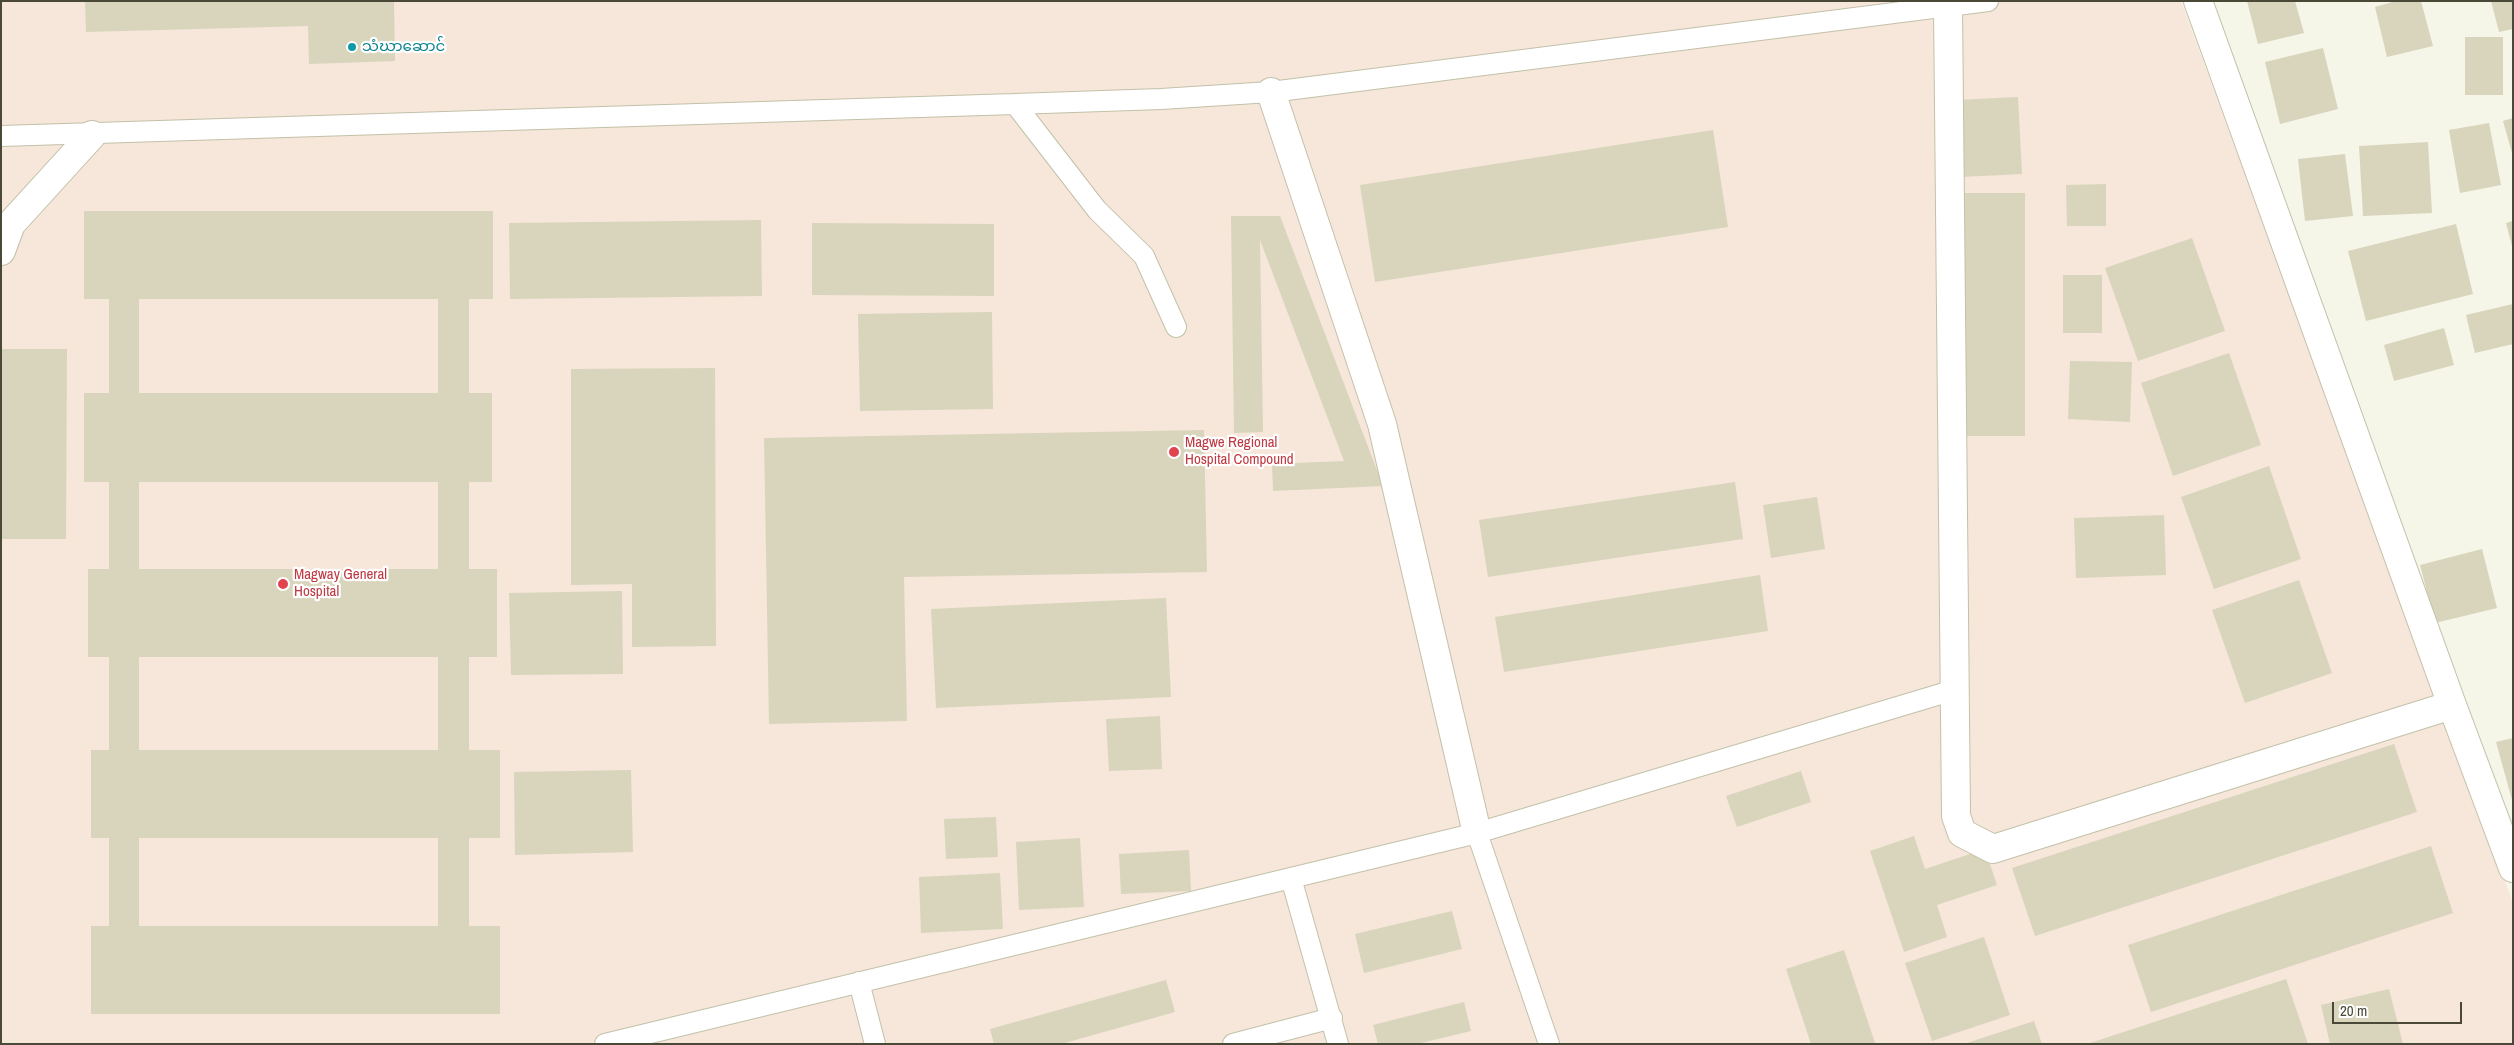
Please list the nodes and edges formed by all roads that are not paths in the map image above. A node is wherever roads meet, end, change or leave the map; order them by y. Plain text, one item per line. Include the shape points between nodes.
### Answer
1 (1988, 1) edge
2 (2198, 1) edge
3 (1948, 7) junction
4 (1271, 92) junction
5 (1016, 104) junction
6 (92, 135) junction
7 (1, 136) edge
8 (1, 251) edge
9 (1176, 327) dead end
10 (1954, 690) junction
11 (2452, 706) junction
12 (1477, 833) junction
13 (2513, 868) edge
14 (1291, 878) junction
15 (859, 982) junction
16 (1332, 1018) junction
17 (605, 1044) edge
18 (876, 1044) edge
19 (1233, 1044) edge
20 (1338, 1044) edge
21 (1549, 1044) edge

1 - 3 lane
2 - 11 street
3 - 4 lane
3 - 10 street
4 - 5 lane
4 - 12 street via 1382,424
5 - 6 lane
5 - 9 lane via 1097,210 1144,256
6 - 7 lane
6 - 8 street via 11,224
10 - 11 street via 1956,816 1962,833 1993,849
10 - 12 lane
11 - 13 street
12 - 14 lane
12 - 21 lane
14 - 15 lane
14 - 16 lane
15 - 17 lane
15 - 18 lane
16 - 19 lane
16 - 20 lane

